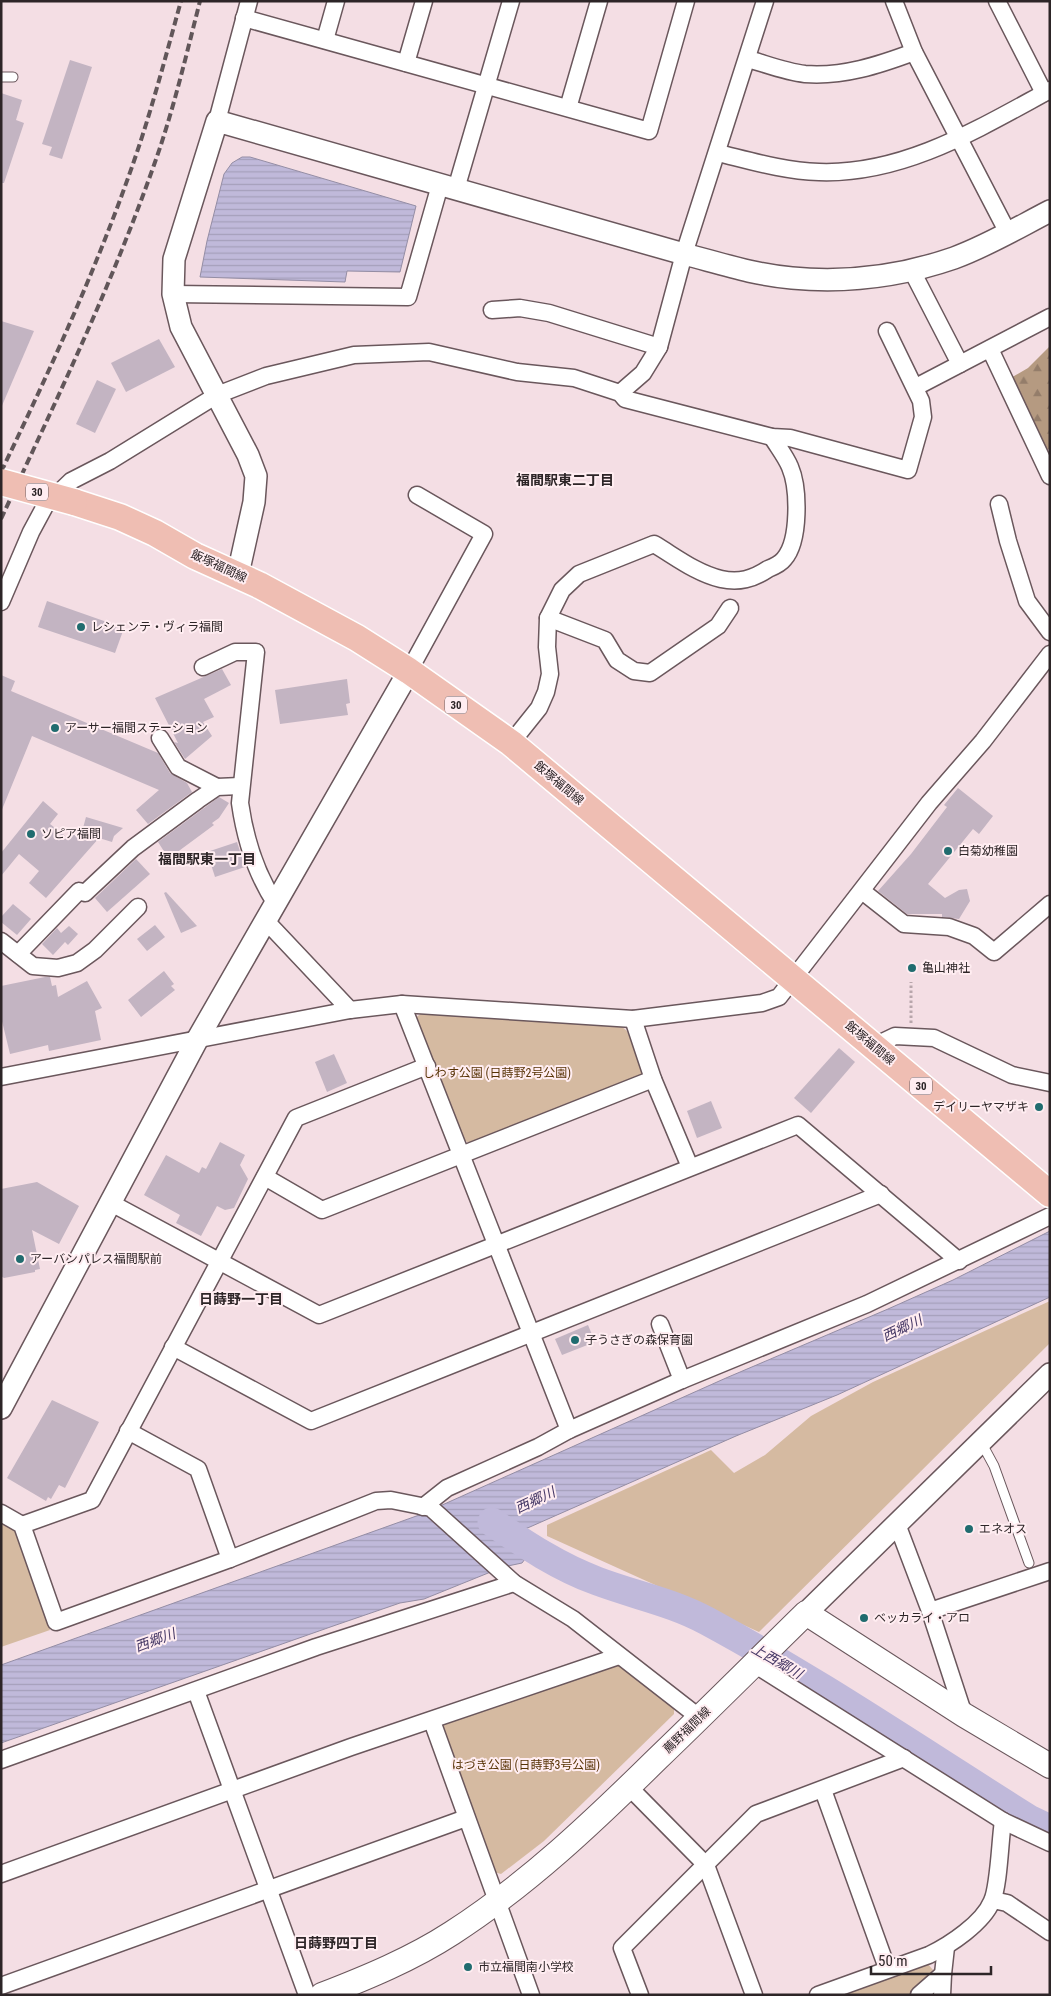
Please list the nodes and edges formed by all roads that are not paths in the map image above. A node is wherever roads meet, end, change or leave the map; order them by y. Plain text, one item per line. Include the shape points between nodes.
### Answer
1 (249, 1) edge
2 (336, 1) edge
3 (424, 1) edge
4 (511, 1) edge
5 (599, 1) edge
6 (686, 1) edge
7 (765, 1) edge
8 (894, 1) edge
9 (1000, 2) edge
10 (244, 18) junction
11 (325, 40) junction
12 (914, 52) junction
13 (748, 59) junction
14 (406, 63) junction
15 (1, 76) edge
16 (13, 77) dead end
17 (486, 87) junction
18 (1047, 91) edge
19 (568, 108) junction
20 (217, 121) junction
21 (959, 138) junction
22 (718, 153) junction
23 (448, 187) junction
24 (1050, 211) edge
25 (1008, 233) junction
26 (684, 254) junction
27 (912, 271) junction
28 (173, 294) junction
29 (492, 310) dead end
30 (1050, 317) edge
31 (887, 331) dead end
32 (659, 347) junction
33 (990, 349) junction
34 (960, 364) junction
35 (916, 387) junction
36 (620, 393) junction
37 (217, 395) junction
38 (772, 437) junction
39 (1050, 476) edge
40 (1, 482) edge
41 (417, 495) dead end
42 (999, 504) dead end
43 (238, 574) junction
44 (1, 602) edge
45 (730, 608) dead end
46 (548, 618) junction
47 (1050, 632) edge
48 (1050, 654) edge
49 (203, 667) dead end
50 (409, 671) junction
51 (160, 738) dead end
52 (511, 743) junction
53 (240, 786) junction
54 (217, 787) junction
55 (862, 891) junction
56 (1050, 904) edge
57 (138, 907) dead end
58 (271, 913) junction
59 (1, 941) edge
60 (18, 954) junction
61 (794, 978) junction
62 (402, 1004) junction
63 (350, 1010) junction
64 (633, 1019) junction
65 (197, 1040) junction
66 (874, 1046) junction
67 (427, 1066) junction
68 (1, 1077) edge
69 (654, 1079) junction
70 (1050, 1084) edge
71 (462, 1155) junction
72 (690, 1167) junction
73 (265, 1177) junction
74 (881, 1194) junction
75 (1050, 1194) edge
76 (111, 1203) junction
77 (1050, 1216) edge
78 (496, 1244) junction
79 (960, 1261) junction
80 (219, 1262) junction
81 (660, 1324) dead end
82 (531, 1333) junction
83 (174, 1346) junction
84 (1050, 1374) edge
85 (682, 1380) junction
86 (1, 1408) edge
87 (128, 1430) junction
88 (569, 1430) junction
89 (981, 1442) junction
90 (427, 1507) junction
91 (1, 1513) edge
92 (897, 1524) junction
93 (22, 1525) junction
94 (230, 1559) junction
95 (1029, 1562) dead end
96 (1050, 1572) edge
97 (514, 1583) junction
98 (930, 1611) junction
99 (806, 1613) junction
100 (619, 1656) junction
101 (758, 1661) junction
102 (196, 1691) junction
103 (964, 1715) junction
104 (700, 1718) junction
105 (432, 1721) junction
106 (904, 1758) junction
107 (1, 1760) edge
108 (1050, 1766) edge
109 (629, 1786) junction
110 (232, 1790) junction
111 (823, 1790) junction
112 (466, 1818) junction
113 (1003, 1821) junction
114 (1050, 1843) edge
115 (706, 1865) junction
116 (1, 1874) edge
117 (268, 1889) junction
118 (993, 1900) junction
119 (497, 1903) junction
120 (1050, 1932) edge
121 (946, 1947) junction
122 (887, 1968) junction
123 (943, 1974) junction
124 (1, 1986) edge
125 (307, 1995) edge
126 (322, 1995) edge
127 (530, 1995) edge
128 (640, 1995) edge
129 (754, 1995) edge
130 (818, 1995) edge
131 (919, 1995) edge
132 (942, 1995) edge

1 - 10 street
2 - 11 street
3 - 14 street
4 - 17 street
5 - 19 street
6 - 19 street via 649,131
7 - 13 street
8 - 12 street
9 - 18 street
10 - 11 street
10 - 20 street
11 - 14 street
12 - 13 street via 874,66 840,73 804,74
12 - 21 street
13 - 22 street
14 - 17 street
15 - 16 lane
17 - 19 street
17 - 23 street
18 - 21 street
20 - 23 street
20 - 28 street via 174,258
21 - 22 street via 916,157 857,170 780,169
21 - 25 street
22 - 26 street
23 - 26 street
23 - 28 street via 408,297
24 - 25 street
25 - 27 street via 955,258
26 - 27 street via 792,278 871,277
26 - 32 street
27 - 34 street
28 - 37 street via 181,327
29 - 32 street via 520,308 549,313
30 - 33 street
31 - 35 street
32 - 36 street via 643,373
33 - 34 street
33 - 39 street
34 - 35 street
35 - 38 street via 923,417 908,470 790,438
36 - 37 street via 574,378 517,372 429,352 354,355 266,376
36 - 38 street via 625,399
37 - 43 street via 256,476 254,502
37 - 44 street via 110,461 71,481 45,506
38 - 46 street via 790,467 795,488 796,519 784,560 758,576 741,581 721,579 694,570 654,544 578,574 562,590
40 - 43 main road, 飯塚福間線 / 30, bridge via 120,517
41 - 50 street via 484,534
42 - 47 street via 1028,600
43 - 50 main road, 飯塚福間線 / 30 via 357,638
45 - 46 street via 718,626 650,673 634,671 617,660 605,640
46 - 52 street via 550,674 546,692
48 - 55 street
49 - 53 street via 235,652 256,652
50 - 52 main road, 飯塚福間線 / 30
50 - 58 street
51 - 54 street via 178,767
52 - 61 main road, 飯塚福間線 / 30
53 - 54 street
53 - 58 street via 243,822
54 - 60 street via 133,848 84,893 79,891
55 - 56 street via 904,924 949,927 974,936 994,952
55 - 61 street
57 - 60 street via 95,950 77,963 58,968 33,966
58 - 63 street
58 - 65 street
59 - 60 street
61 - 64 street via 779,998 762,1003
61 - 66 main road, 飯塚福間線 / 30
62 - 63 street
62 - 64 street
62 - 67 street
63 - 65 street
64 - 69 street
65 - 68 street
65 - 76 street
66 - 70 street via 895,1036 934,1038 1012,1075
66 - 75 main road, 飯塚福間線 / 30
67 - 71 street
67 - 73 street via 296,1118
69 - 71 street
69 - 72 street
71 - 73 street via 322,1210
71 - 78 street
72 - 74 street via 798,1125
72 - 78 street
73 - 80 street
74 - 79 street
74 - 82 street
76 - 80 street
76 - 86 street
77 - 79 street
78 - 80 street via 319,1315
78 - 82 street
79 - 85 street via 867,1304
80 - 83 street
81 - 85 street
82 - 83 street via 312,1420
82 - 88 street
83 - 87 street
84 - 89 street
85 - 88 street
87 - 93 street via 92,1500
87 - 94 street via 198,1469
88 - 90 street via 447,1488
89 - 92 street
89 - 95 lane via 994,1466
90 - 94 street via 391,1500 376,1501
90 - 97 street
91 - 93 street
92 - 98 street
92 - 99 street
93 - 94 street via 56,1622
96 - 98 street
97 - 100 street via 573,1618
97 - 102 street via 316,1647
98 - 103 street
99 - 101 main road, 薦野福間線
99 - 103 main road
100 - 104 street
100 - 105 street
101 - 104 main road, 薦野福間線
101 - 106 street
102 - 107 street
102 - 110 street
103 - 108 main road
104 - 109 main road, 薦野福間線
105 - 110 street
105 - 112 street
106 - 111 street
106 - 113 street
109 - 115 street
109 - 119 main road, 薦野福間線 via 553,1858
110 - 116 street
110 - 117 street
111 - 115 street via 756,1814
111 - 122 street
112 - 117 street
112 - 119 street
113 - 114 street
113 - 118 street
115 - 128 street via 622,1948
115 - 129 street
117 - 124 street
117 - 125 street
118 - 120 street via 1007,1903
118 - 121 street via 986,1912
119 - 126 main road, 薦野福間線 via 450,1935 372,1975
119 - 127 street
121 - 122 street
121 - 123 street
122 - 130 street
123 - 131 street
123 - 132 street

